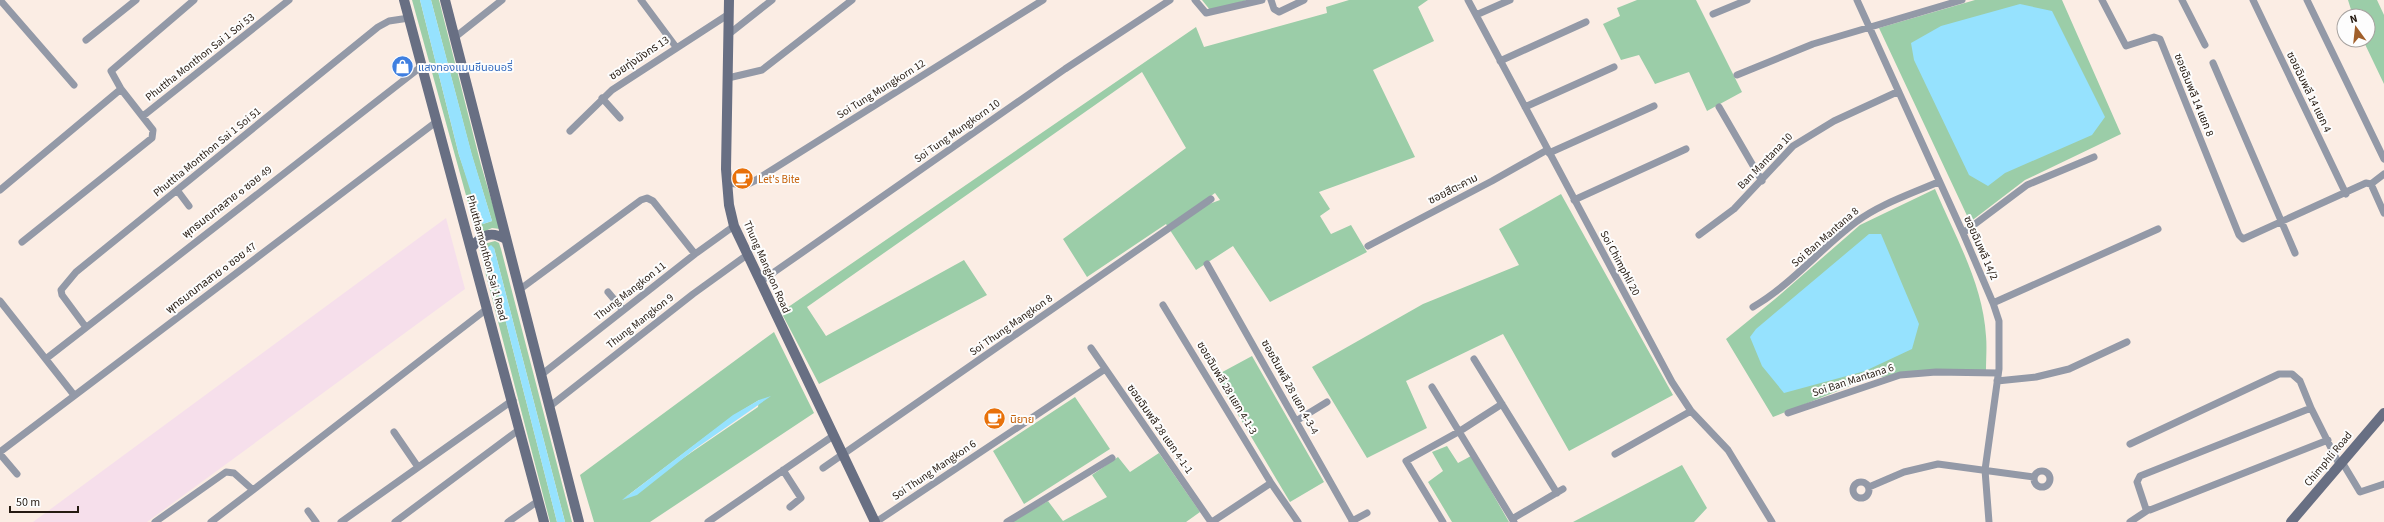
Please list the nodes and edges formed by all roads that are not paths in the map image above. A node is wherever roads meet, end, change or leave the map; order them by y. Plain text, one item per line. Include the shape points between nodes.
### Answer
1 (0, 0) edge
2 (136, 0) edge
3 (194, 0) edge
4 (289, 0) edge
5 (404, 0) edge
6 (445, 0) edge
7 (502, 0) edge
8 (641, 0) edge
9 (729, 0) edge
10 (772, 0) edge
11 (852, 0) edge
12 (1042, 0) edge
13 (1170, 0) edge
14 (1195, 0) edge
15 (1262, 0) edge
16 (1271, 0) edge
17 (1304, 0) edge
18 (1468, 0) edge
19 (1510, 0) edge
20 (1747, 0) edge
21 (1857, 0) edge
22 (1962, 0) edge
23 (2102, 0) edge
24 (2182, 0) edge
25 (2253, 0) edge
26 (2307, 0) edge
27 (729, 14) junction
28 (1712, 14) dead end
29 (1476, 15) junction
30 (409, 18) junction
31 (1586, 22) dead end
32 (1869, 28) junction
33 (729, 34) junction
34 (454, 38) junction
35 (86, 40) dead end
36 (2205, 45) dead end
37 (676, 46) junction
38 (1500, 61) junction
39 (2213, 63) dead end
40 (422, 66) junction
41 (1614, 67) dead end
42 (1737, 75) dead end
43 (728, 78) junction
44 (74, 85) dead end
45 (121, 89) junction
46 (1897, 92) junction
47 (602, 98) junction
48 (1654, 106) dead end
49 (1525, 107) junction
50 (1719, 107) dead end
51 (143, 116) junction
52 (620, 118) dead end
53 (436, 122) junction
54 (570, 131) dead end
55 (1686, 149) dead end
56 (1548, 151) junction
57 (2094, 157) dead end
58 (2384, 159) edge
59 (2384, 174) edge
60 (1762, 181) junction
61 (1938, 182) junction
62 (727, 183) junction
63 (2371, 184) junction
64 (0, 190) edge
65 (177, 190) junction
66 (2346, 194) junction
67 (1211, 199) dead end
68 (1574, 200) junction
69 (189, 206) dead end
70 (2384, 213) edge
71 (2281, 223) junction
72 (734, 226) junction
73 (2158, 229) dead end
74 (1963, 233) junction
75 (1699, 235) dead end
76 (506, 239) junction
77 (22, 242) dead end
78 (1368, 246) dead end
79 (472, 247) junction
80 (2295, 253) dead end
81 (695, 254) junction
82 (747, 255) junction
83 (1207, 264) dead end
84 (760, 282) junction
85 (519, 290) junction
86 (608, 292) dead end
87 (0, 300) edge
88 (1993, 303) junction
89 (1163, 305) dead end
90 (1752, 307) dead end
91 (488, 308) junction
92 (623, 310) junction
93 (85, 326) junction
94 (2127, 342) dead end
95 (1092, 348) dead end
96 (47, 358) junction
97 (1474, 359) dead end
98 (1105, 369) junction
99 (541, 375) junction
100 (1997, 377) junction
101 (1432, 387) dead end
102 (74, 395) junction
103 (513, 400) junction
104 (1327, 402) dead end
105 (1502, 404) junction
106 (549, 407) junction
107 (2311, 408) junction
108 (1691, 411) junction
109 (1788, 413) dead end
110 (2384, 413) edge
111 (1296, 421) junction
112 (520, 429) junction
113 (1460, 431) junction
114 (394, 432) dead end
115 (833, 436) junction
116 (2328, 440) junction
117 (2130, 444) dead end
118 (0, 453) edge
119 (1615, 454) dead end
120 (842, 455) junction
121 (1112, 458) dead end
122 (2341, 463) junction
123 (418, 467) junction
124 (823, 468) dead end
125 (783, 470) junction
126 (1985, 470) junction
127 (17, 474) dead end
128 (2034, 477) dead end
129 (1271, 483) junction
130 (2384, 484) edge
131 (1869, 487) dead end
132 (253, 490) junction
133 (538, 501) junction
134 (790, 507) dead end
135 (2148, 510) junction
136 (308, 511) dead end
137 (1367, 513) dead end
138 (1513, 520) edge
139 (155, 522) edge
140 (212, 522) edge
141 (316, 522) edge
142 (341, 522) edge
143 (395, 522) edge
144 (508, 522) edge
145 (544, 522) edge
146 (579, 522) edge
147 (708, 522) edge
148 (875, 522) edge
149 (1007, 522) edge
150 (1212, 522) edge
151 (1298, 522) edge
152 (1353, 522) edge
153 (1443, 522) edge
154 (1772, 522) edge
155 (1989, 522) edge
156 (2130, 522) edge
157 (2291, 522) edge

1 - 44 street
2 - 35 street
3 - 45 street via 113,68 111,75
4 - 51 street, Phuttha Monthon Sai 1 Soi 53
5 - 30 main road, Phutthamonthon Sai 1 Road
6 - 34 main road, Phutthamonthon Sai 1 Road
7 - 34 street
8 - 37 street
9 - 27 main road, Thung Mangkon Road
10 - 33 street
11 - 43 street via 762,70
12 - 62 street, Soi Tung Mungkorn 12 via 756,180 746,185
13 - 84 street, Soi Tung Mungkorn 10 via 1065,69
14 - 15 street via 1206,13
16 - 17 street via 1274,9 1279,12
18 - 29 street, Soi Chimphli 20
19 - 29 street
20 - 28 street
21 - 32 street, ซอยฉิมพลี 14/2
22 - 32 street
23 - 71 street, ซอยฉิมพลี 14 แยก 8 via 2126,46 2154,37 2160,39 2239,235 2243,239
24 - 36 street
25 - 66 street, ซอยฉิมพลี 14 แยก 4
26 - 58 street
27 - 33 main road, Thung Mangkon Road
27 - 37 street, ซอยทุ่งมังกร 13
29 - 38 street, Soi Chimphli 20
30 - 40 main road, Phutthamonthon Sai 1 Road
30 - 65 street, Phuttha Monthon Sai 1 Soi 51 via 389,21 378,27
31 - 38 street
32 - 42 street via 1813,44
32 - 46 street, ซอยฉิมพลี 14/2
33 - 43 main road, Thung Mangkon Road
34 - 76 main road, Phutthamonthon Sai 1 Road
37 - 47 street, ซอยทุ่งมังกร 13
38 - 49 street, Soi Chimphli 20
39 - 71 street
40 - 53 main road, Phutthamonthon Sai 1 Road
40 - 93 street, พุทธมณฑลสาย ๑ ซอย 49
41 - 49 street
43 - 62 main road, Thung Mangkon Road
45 - 51 street
45 - 64 street
46 - 60 street, Ban Mantana 10 via 1810,133 1793,146
46 - 61 street, ซอยฉิมพลี 14/2
47 - 52 street
47 - 54 street, ซอยทุ่งมังกร 13
48 - 56 street, ซอยสีตะคาม
49 - 56 street, Soi Chimphli 20
50 - 60 street
51 - 77 street via 153,130 152,138
53 - 79 main road, Phutthamonthon Sai 1 Road
53 - 102 street, พุทธมณฑลสาย ๑ ซอย 47
55 - 68 street
56 - 68 street, Soi Chimphli 20
56 - 78 street, ซอยสีตะคาม
57 - 74 street via 2027,185
59 - 63 street
60 - 75 street, Ban Mantana 10 via 1734,209
61 - 74 street, ซอยฉิมพลี 14/2
61 - 90 street, Soi Ban Mantana 8 via 1856,222 1786,286
62 - 72 main road, Thung Mangkon Road
63 - 66 street via 2366,183
63 - 70 street
65 - 69 street
65 - 93 street, Phuttha Monthon Sai 1 Soi 51 via 76,272 64,285 62,295
66 - 71 street
67 - 120 street, Soi Thung Mangkon 8
68 - 108 street, Soi Chimphli 20 via 1672,382
71 - 80 street
72 - 81 street, Thung Mangkon 11
72 - 82 main road, Thung Mangkon Road
73 - 88 street
74 - 88 street, ซอยฉิมพลี 14/2
76 - 79 main road via 490,234 483,236
76 - 85 main road, Phutthamonthon Sai 1 Road
79 - 91 main road, Phutthamonthon Sai 1 Road
81 - 85 street via 653,201 647,198
81 - 92 street, Thung Mangkon 11
82 - 84 main road, Thung Mangkon Road
82 - 106 street, Thung Mangkon 9
83 - 111 street, ซอยฉิมพลี 28 แยก 4-3-4
84 - 115 main road, Thung Mangkon Road
85 - 99 main road, Phutthamonthon Sai 1 Road
86 - 92 street
87 - 96 street
88 - 100 street, ซอยฉิมพลี 14/2 via 1999,321
89 - 129 street, ซอยฉิมพลี 28 แยก 4-1-3
91 - 103 main road, Phutthamonthon Sai 1 Road
91 - 132 street
92 - 99 street, Thung Mangkon 11
93 - 96 street, พุทธมณฑลสาย ๑ ซอย 49
94 - 100 street, Soi Ban Mantana 6 via 2069,368 2036,377
95 - 98 street, ซอยฉิมพลี 28 แยก 4-1-1
96 - 102 street
97 - 105 street
98 - 148 street, Soi Thung Mangkon 6
98 - 150 street, ซอยฉิมพลี 28 แยก 4-1-1
99 - 106 main road, Phutthamonthon Sai 1 Road
100 - 109 street, Soi Ban Mantana 6 via 1936,372 1900,375
100 - 126 street, ซอยฉิมพลี 14/2
101 - 113 street
102 - 118 street, พุทธมณฑลสาย ๑ ซอย 47
103 - 112 main road, Phutthamonthon Sai 1 Road
103 - 123 street
104 - 111 street
105 - 113 street
105 - 138 street via 1560,491
106 - 146 main road, Phutthamonthon Sai 1 Road
107 - 116 street
107 - 117 street via 2300,381 2292,374 2279,374
107 - 135 street via 2140,476 2137,482
108 - 119 street
108 - 154 street, Soi Chimphli 20 via 1728,450
110 - 122 main road, Chimphli Road
111 - 152 street, ซอยฉิมพลี 28 แยก 4-3-4
112 - 133 main road, Phutthamonthon Sai 1 Road
112 - 143 street
113 - 138 street
113 - 153 street via 1406,461
114 - 123 street
115 - 120 main road, Thung Mangkon Road
115 - 125 street
116 - 122 street
116 - 135 street
118 - 127 street
120 - 124 street, Soi Thung Mangkon 8
120 - 148 main road, Thung Mangkon Road
121 - 149 street
122 - 130 street via 2360,492
122 - 157 main road, Chimphli Road
123 - 142 street
125 - 134 street via 801,498
125 - 147 street
126 - 128 street
126 - 131 street via 1938,464 1904,472
126 - 155 street, ซอยฉิมพลี 14/2
129 - 150 street
129 - 151 street, ซอยฉิมพลี 28 แยก 4-1-3
132 - 139 street via 234,472 226,472
132 - 140 street
133 - 144 street
133 - 145 main road, Phutthamonthon Sai 1 Road
135 - 156 street
136 - 141 street
137 - 152 street

